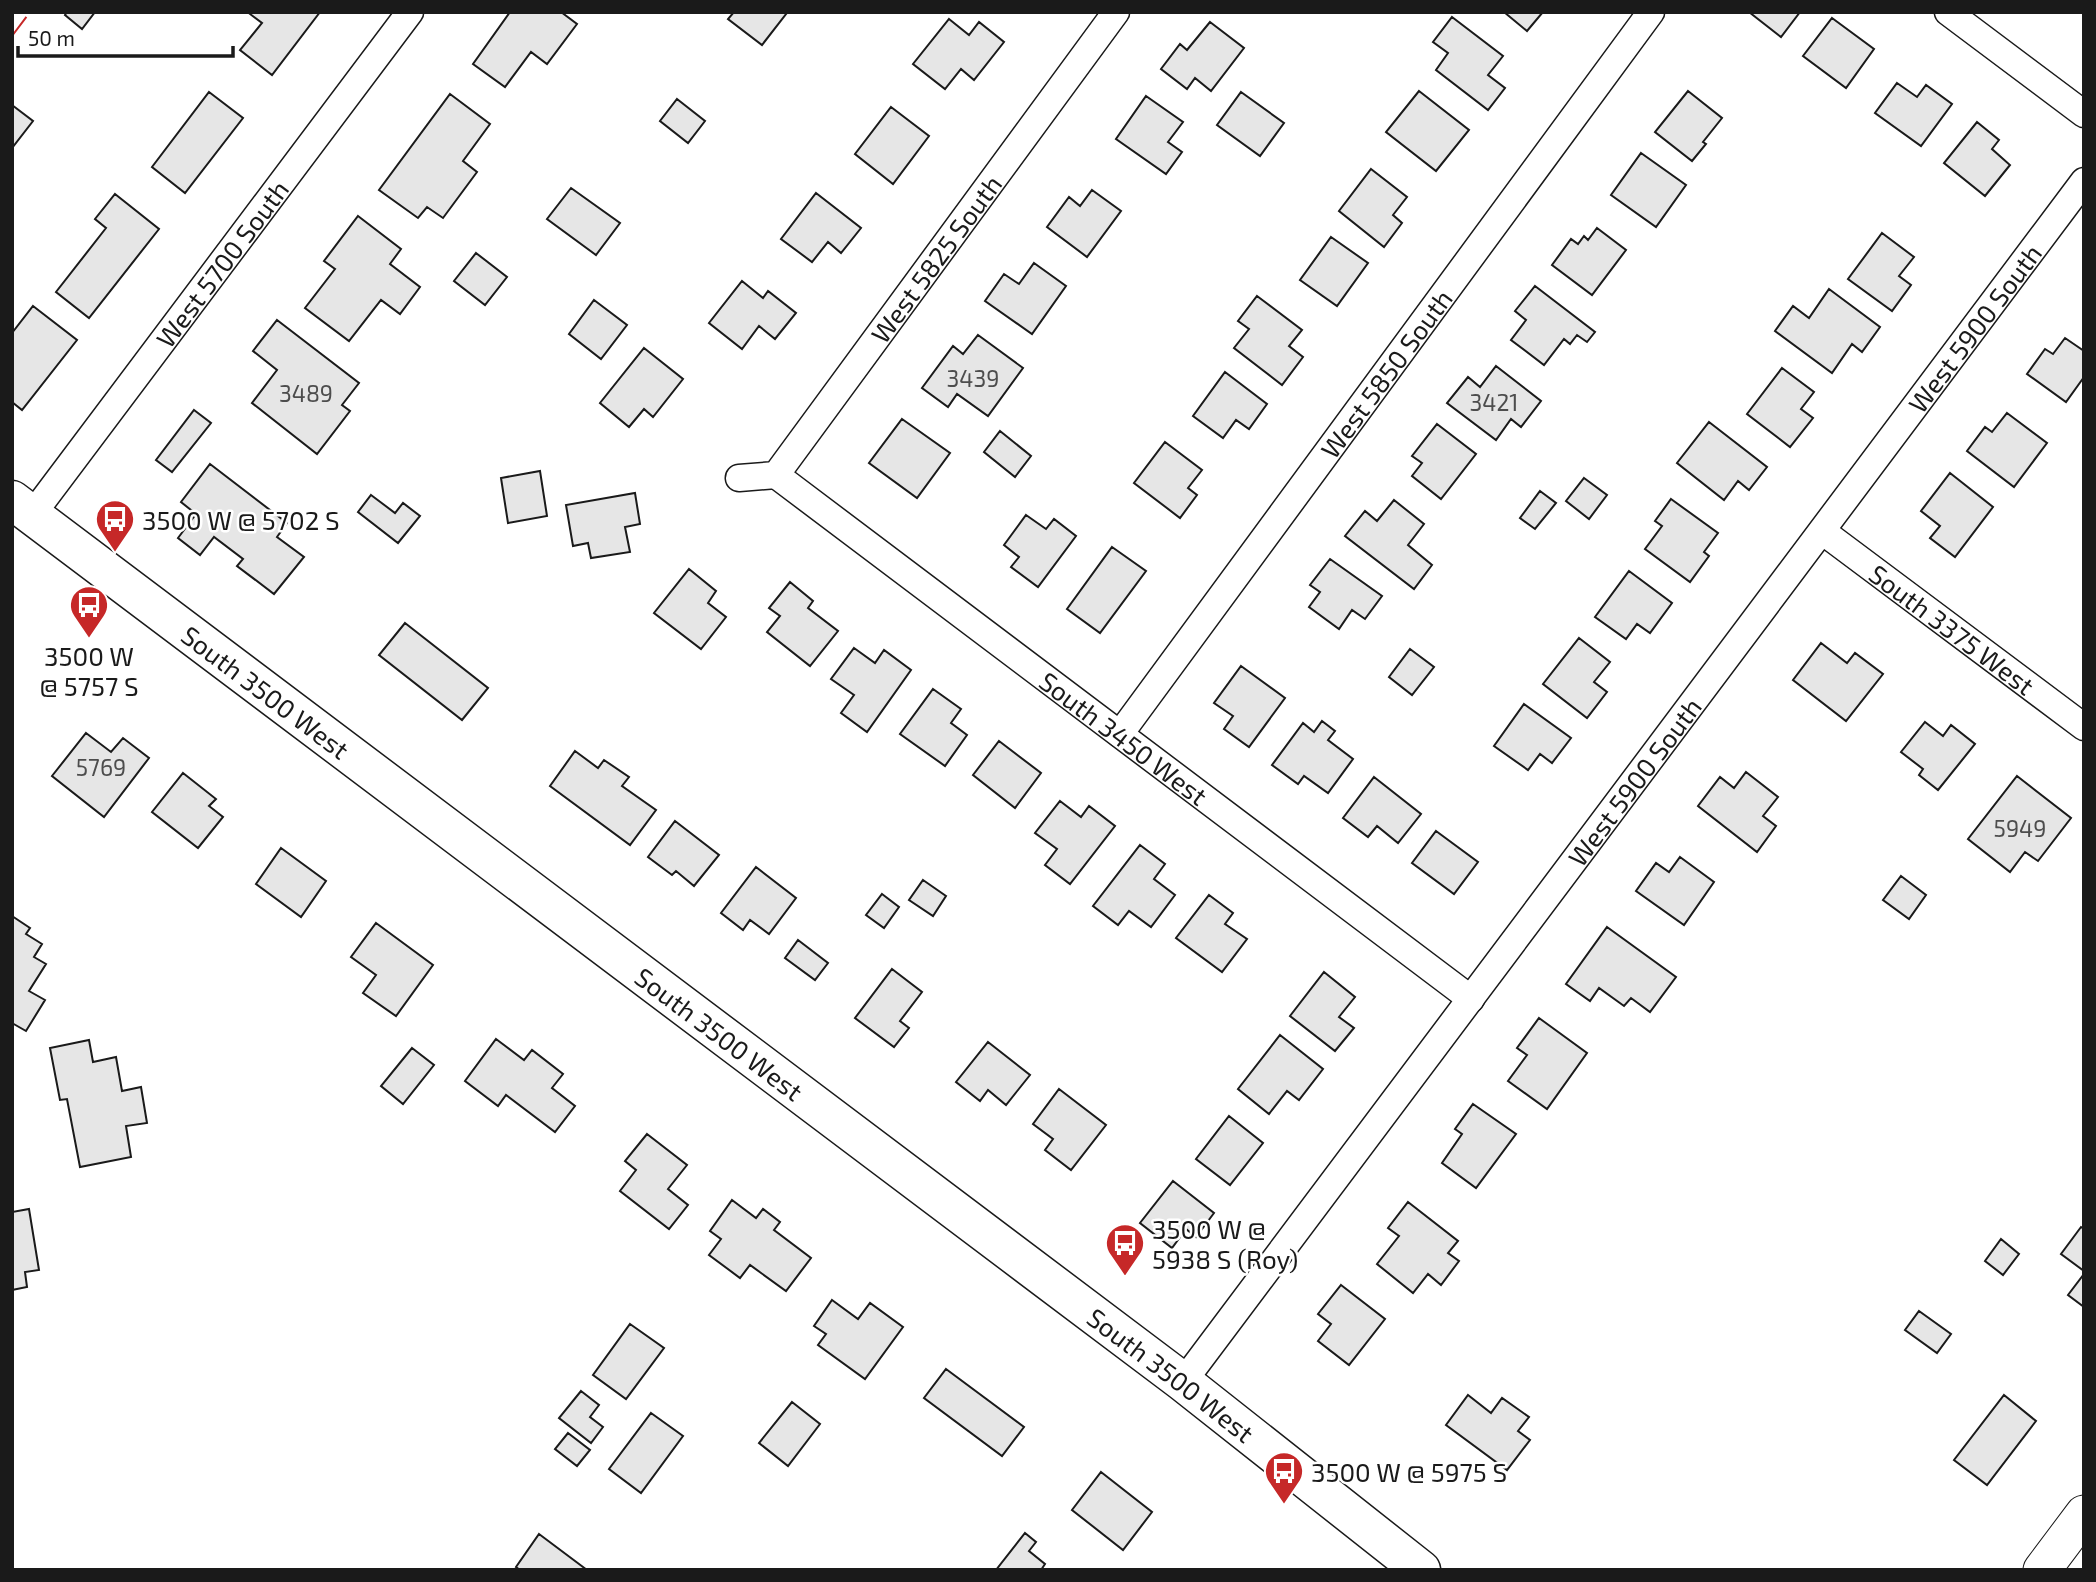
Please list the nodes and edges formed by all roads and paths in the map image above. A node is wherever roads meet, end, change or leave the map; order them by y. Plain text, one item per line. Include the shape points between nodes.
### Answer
1 (410, 12) edge
2 (1116, 12) edge
3 (1651, 12) edge
4 (1948, 12) edge
5 (2084, 114) edge
6 (2084, 181) edge
7 (776, 475) junction
8 (739, 478) dead end
9 (22, 507) edge
10 (1822, 531) junction
11 (2084, 727) edge
12 (1120, 734) junction
13 (1471, 999) junction
14 (1183, 1382) junction
15 (2084, 1514) edge
16 (1422, 1570) edge
17 (2042, 1570) edge

1 - 9 street, West 5700 South
2 - 7 street, West 5825 South
3 - 12 street, West 5850 South
4 - 5 street
6 - 10 street, West 5900 South
7 - 8 street
7 - 12 street, South 3450 West
9 - 14 main road, South 3500 West
10 - 11 street, South 3375 West
10 - 13 street, West 5900 South
12 - 13 street, South 3450 West
13 - 14 street, West 5900 South
14 - 16 main road, South 3500 West
15 - 17 street

